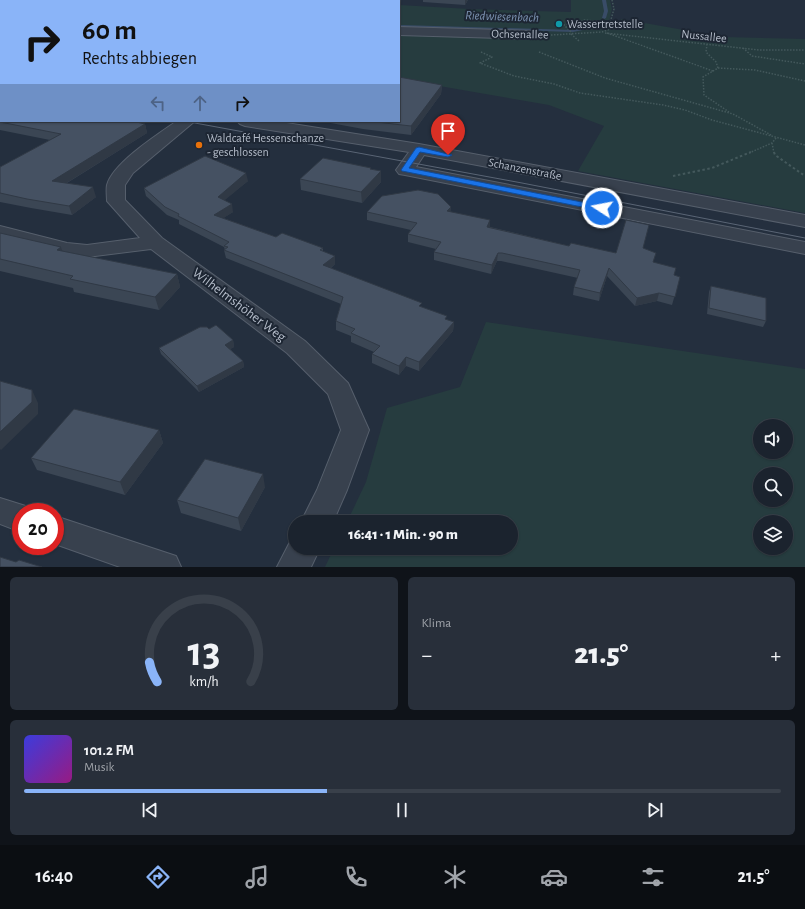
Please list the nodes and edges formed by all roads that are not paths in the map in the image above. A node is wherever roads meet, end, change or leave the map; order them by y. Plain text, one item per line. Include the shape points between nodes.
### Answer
1 (400, 31) edge
2 (533, 35) road end
3 (186, 122) edge
4 (251, 122) edge
5 (419, 149) junction
6 (805, 221) edge
7 (10, 234) edge
8 (154, 242) junction
9 (805, 248) edge
10 (0, 511) edge
11 (12, 515) edge
12 (320, 515) edge
13 (64, 533) edge
14 (300, 555) edge
15 (164, 567) edge
16 (294, 567) edge

1 - 2 street, Ochsenallee
3 - 8 street, Wilhelmshöher Weg via 143,154 116,185 116,201
4 - 5 street, Schanzenstraße
5 - 6 street, Schanzenstraße
5 - 9 street via 405,170
7 - 8 street via 67,249 87,251
8 - 12 street, Wilhelmshöher Weg via 296,347 339,390 355,430
10 - 11 street
13 - 15 street
14 - 16 street

